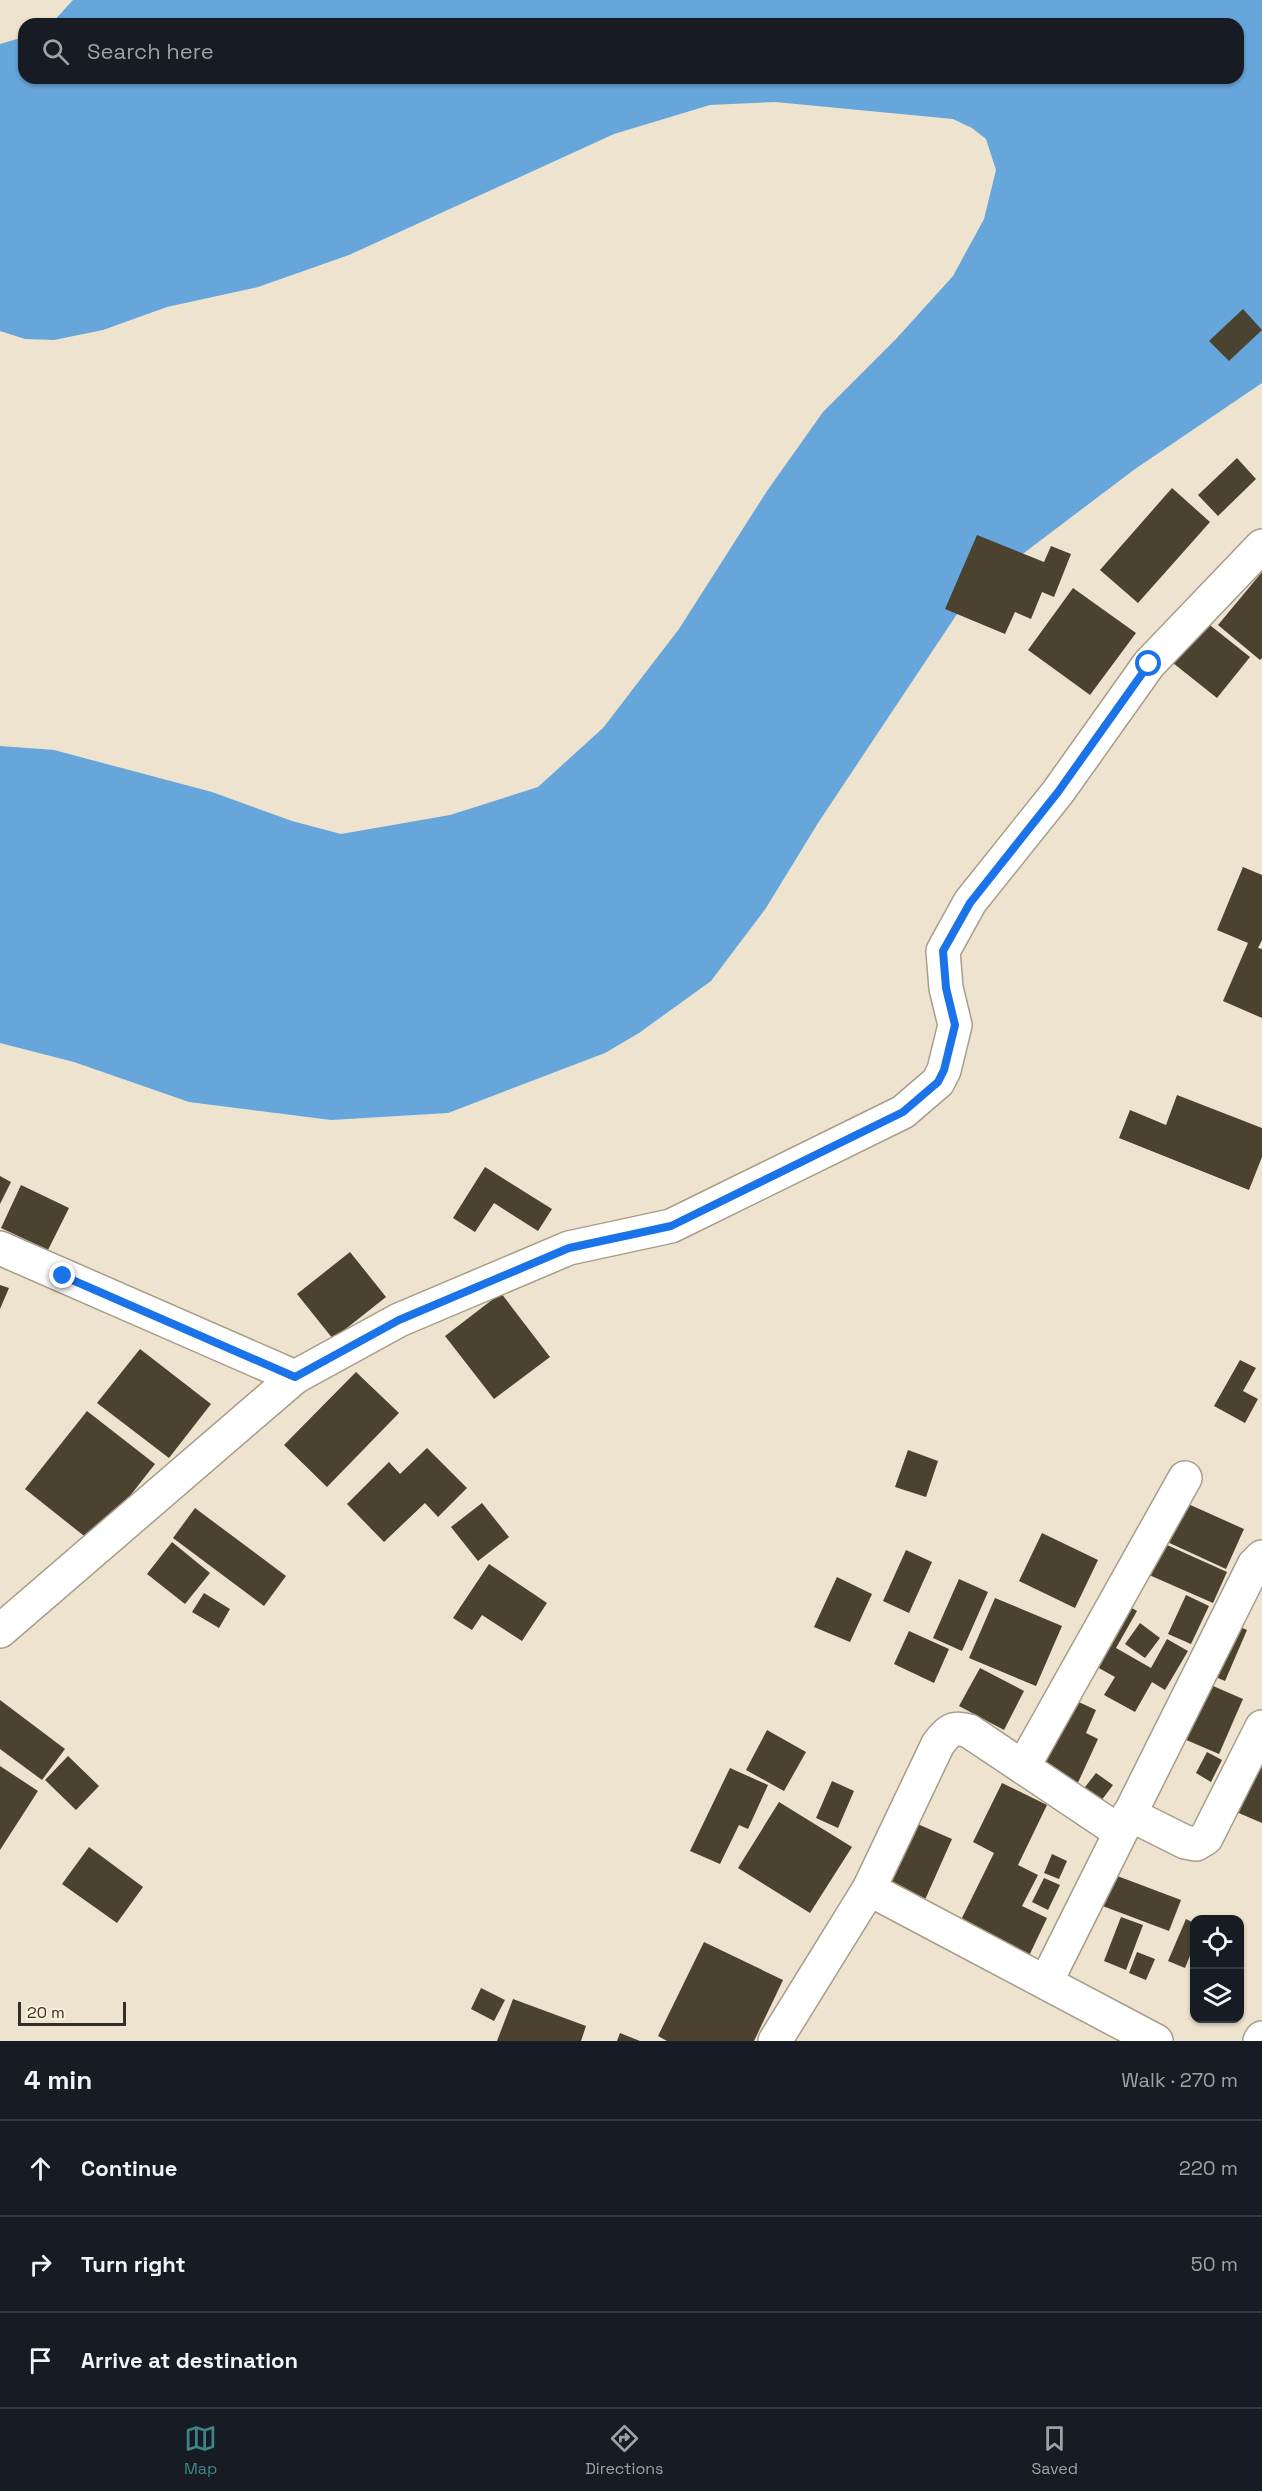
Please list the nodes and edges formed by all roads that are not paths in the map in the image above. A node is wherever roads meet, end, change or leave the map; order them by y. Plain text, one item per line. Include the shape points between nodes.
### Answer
1 (1262, 546) edge
2 (0, 1248) edge
3 (295, 1377) junction
4 (1185, 1478) dead end
5 (1262, 1557) edge
6 (0, 1631) edge
7 (1262, 1727) edge
8 (1023, 1767) junction
9 (1125, 1823) junction
10 (869, 1889) junction
11 (1046, 1983) junction
12 (775, 2041) edge
13 (1156, 2041) edge

1 - 3 street via 1149,664 1058,792 960,919 943,951 955,1025 938,1082 903,1112 671,1226 569,1248 399,1320
2 - 3 street
3 - 6 street
4 - 8 street
5 - 9 street via 1254,1565
7 - 9 street via 1206,1839 1196,1844 1185,1842
8 - 9 street
8 - 10 street via 969,1731 957,1727 947,1732
9 - 11 street
10 - 11 street
10 - 12 street
11 - 13 street

